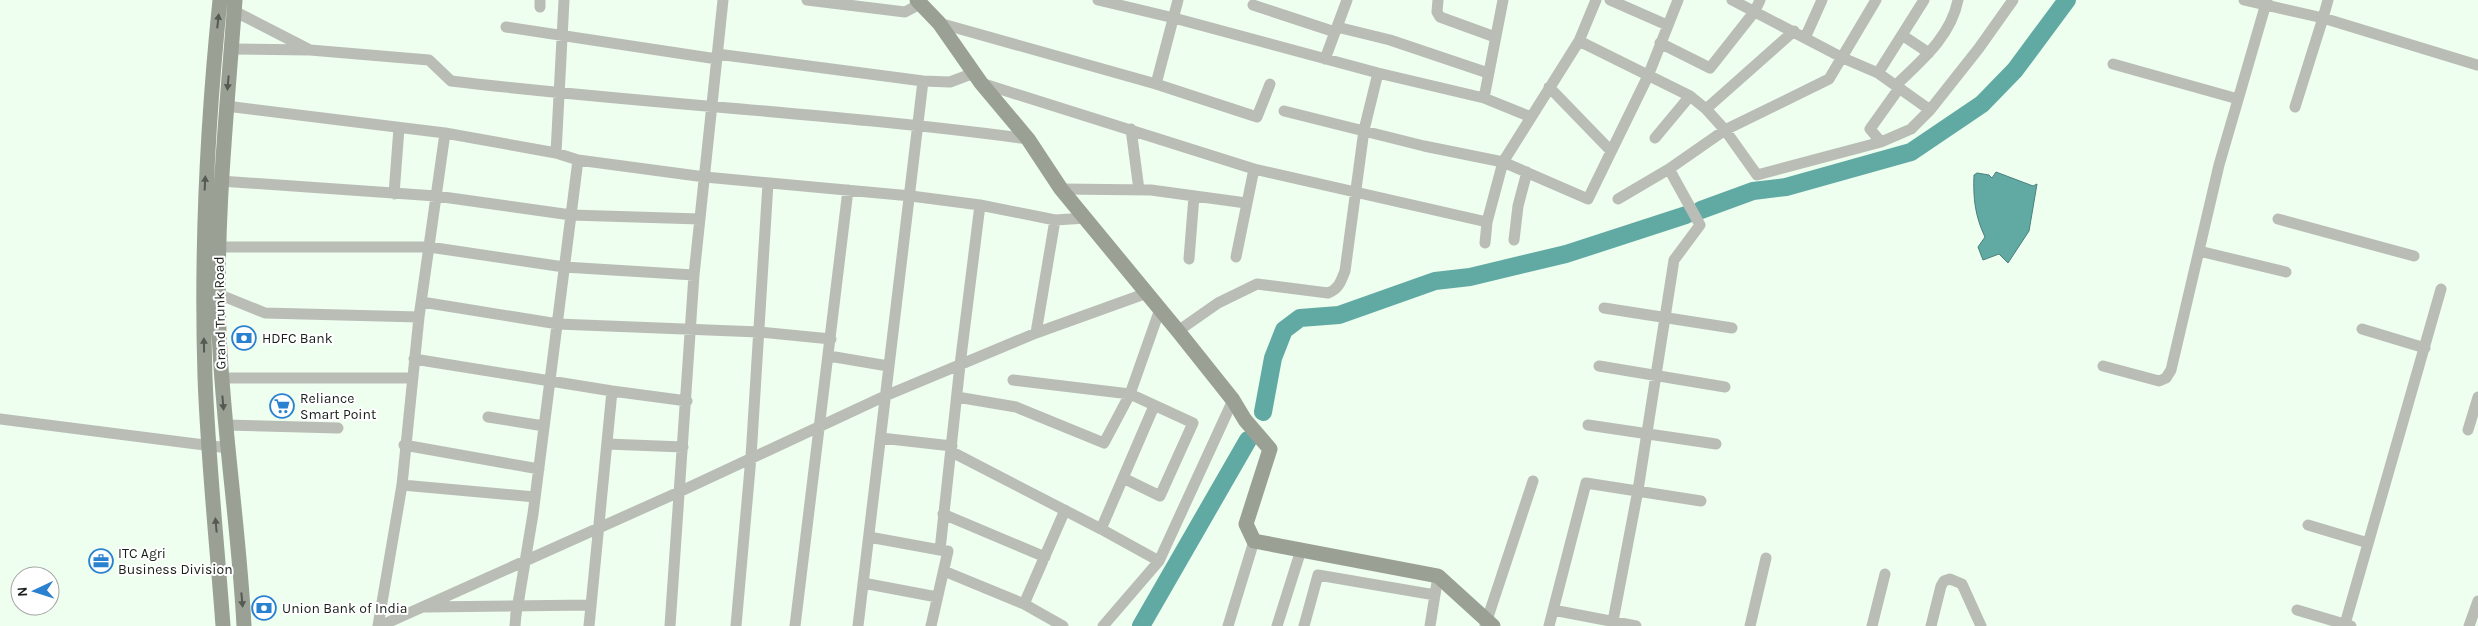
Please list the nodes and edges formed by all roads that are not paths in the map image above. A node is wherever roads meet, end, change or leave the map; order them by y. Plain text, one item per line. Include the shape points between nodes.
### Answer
1 (220, 0) edge
2 (564, 0) edge
3 (722, 0) edge
4 (807, 0) edge
5 (1098, 0) edge
6 (1178, 0) edge
7 (1347, 0) edge
8 (1438, 0) edge
9 (1503, 0) edge
10 (1596, 0) edge
11 (1610, 0) edge
12 (1678, 0) edge
13 (1732, 0) edge
14 (1822, 0) edge
15 (1876, 0) edge
16 (1924, 0) edge
17 (1958, 0) edge
18 (2013, 0) edge
19 (2244, 0) edge
20 (2328, 0) edge
21 (919, 2) edge
22 (1121, 3) edge
23 (2266, 3) edge
24 (1254, 5) dead end
25 (1757, 5) edge
26 (235, 6) edge
27 (1174, 18) junction
28 (2322, 18) junction
29 (939, 24) junction
30 (1667, 25) junction
31 (506, 27) dead end
32 (1336, 30) junction
33 (1794, 32) junction
34 (562, 34) junction
35 (1902, 35) junction
36 (1496, 37) junction
37 (1805, 38) junction
38 (1579, 41) junction
39 (1660, 42) junction
40 (231, 50) junction
41 (310, 50) junction
42 (1929, 53) junction
43 (717, 56) junction
44 (1842, 58) junction
45 (1325, 59) junction
46 (2113, 64) dead end
47 (2477, 65) edge
48 (1378, 73) junction
49 (1488, 73) junction
50 (1878, 73) junction
51 (1648, 76) junction
52 (978, 78) junction
53 (923, 81) junction
54 (1156, 84) junction
55 (1270, 84) dead end
56 (1898, 86) junction
57 (1549, 87) junction
58 (559, 91) junction
59 (1690, 96) junction
60 (1484, 98) junction
61 (2238, 99) junction
62 (226, 106) junction
63 (712, 107) junction
64 (2296, 107) dead end
65 (1706, 109) junction
66 (1930, 110) junction
67 (1284, 111) dead end
68 (1531, 117) junction
69 (919, 124) junction
70 (399, 128) junction
71 (1131, 129) junction
72 (1364, 130) junction
73 (1725, 130) junction
74 (445, 133) junction
75 (1655, 138) dead end
76 (1028, 139) junction
77 (1881, 142) junction
78 (1611, 151) junction
79 (556, 153) junction
80 (578, 160) junction
81 (1503, 162) junction
82 (1254, 169) junction
83 (1669, 169) junction
84 (1527, 172) junction
85 (705, 177) junction
86 (220, 181) junction
87 (768, 183) junction
88 (1061, 189) junction
89 (848, 190) junction
90 (1139, 190) junction
91 (1356, 193) junction
92 (394, 194) junction
93 (436, 196) junction
94 (911, 196) junction
95 (1194, 196) junction
96 (1618, 198) dead end
97 (1246, 203) junction
98 (980, 205) junction
99 (572, 215) junction
100 (1086, 218) junction
101 (700, 219) junction
102 (2278, 219) dead end
103 (1055, 220) junction
104 (1487, 222) junction
105 (1514, 240) dead end
106 (1485, 243) dead end
107 (219, 247) junction
108 (429, 247) junction
109 (2199, 251) junction
110 (2414, 256) dead end
111 (1236, 257) dead end
112 (1189, 259) dead end
113 (564, 267) junction
114 (2286, 272) dead end
115 (694, 275) junction
116 (2441, 289) dead end
117 (1147, 293) junction
118 (218, 294) junction
119 (422, 302) junction
120 (1604, 308) dead end
121 (1160, 309) junction
122 (419, 317) junction
123 (1665, 318) junction
124 (558, 324) junction
125 (691, 328) junction
126 (1732, 328) dead end
127 (2362, 329) dead end
128 (1178, 331) junction
129 (759, 332) junction
130 (1036, 333) junction
131 (831, 339) junction
132 (2425, 348) junction
133 (829, 356) junction
134 (414, 359) junction
135 (960, 365) junction
136 (888, 366) junction
137 (1599, 366) dead end
138 (2103, 366) dead end
139 (1656, 374) junction
140 (221, 378) junction
141 (412, 378) junction
142 (550, 380) junction
143 (1013, 380) dead end
144 (1725, 387) dead end
145 (612, 391) junction
146 (1130, 394) junction
147 (885, 396) junction
148 (957, 397) junction
149 (2478, 397) edge
150 (687, 400) junction
151 (1233, 400) junction
152 (1154, 406) junction
153 (488, 417) dead end
154 (0, 418) edge
155 (821, 424) junction
156 (226, 425) junction
157 (1588, 425) dead end
158 (544, 426) junction
159 (338, 428) dead end
160 (2468, 430) dead end
161 (1647, 433) junction
162 (881, 438) junction
163 (607, 444) junction
164 (1716, 444) dead end
165 (404, 445) junction
166 (210, 446) junction
167 (228, 448) junction
168 (683, 448) junction
169 (952, 449) junction
170 (751, 457) junction
171 (539, 469) junction
172 (1123, 478) junction
173 (1533, 481) dead end
174 (402, 485) junction
175 (1638, 490) junction
176 (679, 492) junction
177 (535, 497) junction
178 (1702, 501) dead end
179 (1065, 510) junction
180 (943, 514) junction
181 (2308, 525) dead end
182 (600, 526) junction
183 (1101, 529) junction
184 (869, 537) junction
185 (1254, 541) junction
186 (2368, 543) junction
187 (940, 550) junction
188 (1301, 550) junction
189 (1045, 557) junction
190 (526, 558) junction
191 (1766, 558) dead end
192 (1159, 561) junction
193 (944, 571) junction
194 (1885, 574) dead end
195 (1438, 576) junction
196 (863, 584) junction
197 (1436, 595) junction
198 (937, 598) junction
199 (2478, 602) edge
200 (1024, 604) junction
201 (591, 606) junction
202 (421, 607) junction
203 (1553, 610) junction
204 (2297, 610) dead end
205 (1613, 621) junction
206 (1488, 624) edge
207 (2348, 625) edge
208 (224, 626) edge
209 (244, 626) edge
210 (379, 626) edge
211 (515, 626) edge
212 (589, 626) edge
213 (670, 626) edge
214 (736, 626) edge
215 (795, 626) edge
216 (858, 626) edge
217 (931, 626) edge
218 (1063, 626) edge
219 (1103, 626) edge
220 (1228, 626) edge
221 (1277, 626) edge
222 (1304, 626) edge
223 (1308, 626) edge
224 (1430, 626) edge
225 (1548, 626) edge
226 (1636, 626) edge
227 (1750, 626) edge
228 (1872, 626) edge
229 (1931, 626) edge
230 (1981, 626) edge
231 (2470, 626) edge

166 -> 1 main road, Grand Trunk Road via 203,290 204,202
2 - 34 street
3 - 43 street
4 - 21 street via 905,12
5 - 22 street
6 - 27 street
7 - 32 street
8 - 36 street via 1440,17
9 - 36 street
10 - 38 street
11 - 30 street
12 - 30 street
13 - 25 street
14 - 37 street
15 - 44 street
16 - 35 street
17 - 42 street via 1954,18
18 - 66 street
19 - 23 street
20 - 28 street
21 - 29 main road
22 - 27 street
23 - 28 street
23 - 61 street
24 - 32 street
25 - 33 street
25 - 39 street via 1710,68
26 - 40 main road, Grand Trunk Road
26 - 41 street
27 - 45 street
27 - 54 street
28 - 47 street
28 - 64 street
29 - 52 main road
29 - 54 street
30 - 39 street
31 - 34 street
32 - 45 street
32 - 49 street via 1390,40
33 - 37 street
33 - 65 street
34 - 43 street
34 - 58 street
35 - 42 street
35 - 50 street
36 - 49 street
37 - 44 street
38 - 51 street
38 - 57 street
39 - 51 street
40 - 41 street
40 -> 62 main road, Grand Trunk Road
41 - 58 street via 429,60 451,81
42 - 56 street
43 - 53 street
43 - 63 street
44 - 50 street
44 - 73 street via 1829,79
45 - 48 street
46 - 61 street
48 - 60 street
48 - 72 street
49 - 60 street
50 - 56 street
51 - 59 street
51 - 78 street
52 - 53 street
52 - 71 street
52 - 76 main road
53 - 69 street
54 - 55 street via 1257,117
56 - 66 street
56 - 77 street via 1870,130
57 - 68 street
57 - 78 street
58 - 63 street
58 - 79 street
59 - 65 street
59 - 75 street
60 - 68 street
61 - 109 street
62 - 70 street
62 - 86 main road, Grand Trunk Road
63 - 69 street
63 - 85 street
65 - 73 street
66 - 77 street via 1911,129
67 - 72 street
68 - 81 street
69 - 76 street
69 - 94 street
70 - 74 street
70 - 92 street
71 - 82 street
71 - 90 street
72 - 81 street
72 - 91 street
73 - 77 street via 1757,175
73 - 83 street
74 - 79 street
74 - 93 street
76 - 88 main road
78 - 84 street via 1588,199
79 - 80 street
80 - 85 street
80 - 99 street
81 - 84 street
81 - 104 street
82 - 91 street
82 - 97 street
83 - 96 street
83 - 123 street via 1700,225 1674,260
84 - 105 street
85 - 87 street
85 - 101 street
86 - 92 street
86 - 107 main road, Grand Trunk Road
87 - 89 street
87 - 129 street
88 - 90 street
88 - 100 main road
89 - 94 street
89 - 131 street
90 - 95 street
91 - 104 street
91 - 128 street via 1344,271 1335,290 1328,292 1258,284 1218,303
92 - 93 street
93 - 99 street
93 - 108 street
94 - 98 street
94 - 136 street
95 - 97 street
95 - 112 street
97 - 111 street
98 - 103 street
98 - 135 street
99 - 101 street
99 - 113 street
100 - 103 street
100 - 117 main road
101 - 115 street
102 - 110 street
103 - 130 street
104 - 106 street
107 - 108 street
107 - 118 main road, Grand Trunk Road
108 - 113 street
108 - 119 street
109 - 114 street
109 - 138 street via 2171,370 2166,378 2147,380
113 - 115 street
113 - 124 street
115 - 125 street
116 - 132 street
117 - 121 main road
117 - 130 street
118 - 122 street via 265,313
118 - 140 main road, Grand Trunk Road
119 - 122 street
119 - 124 street
120 - 123 street
121 - 128 main road
121 - 146 street
122 - 134 street
123 - 126 street
123 - 139 street
124 - 125 street
124 - 142 street
125 - 129 street
125 - 150 street
127 - 132 street
128 - 151 main road
129 - 131 street
129 - 170 street
130 - 135 street
131 - 133 street
132 - 186 street
133 - 136 street
133 - 155 street
134 - 141 street
134 - 142 street
135 - 147 street
135 - 148 street
136 - 147 street
137 - 139 street
139 - 144 street
139 - 161 street
140 - 141 street
140 -> 156 main road, Grand Trunk Road
141 - 165 street
142 - 145 street
142 - 158 street
143 - 146 street
145 - 150 street
145 - 163 street
146 - 148 street via 1104,443 1016,407
146 - 152 street
147 - 155 street
147 - 162 street
148 - 169 street
149 - 160 street
150 - 168 street
151 - 185 main road via 1270,449 1246,524
151 - 192 street
152 - 172 street
152 - 172 street via 1194,423 1160,496
153 - 158 street
154 - 166 street
155 - 170 street
155 - 215 street
156 - 159 street
156 - 167 main road, Grand Trunk Road
157 - 161 street
158 - 171 street
161 - 164 street
161 - 175 street
162 - 169 street
162 - 184 street
163 - 168 street
163 - 182 street
165 - 171 street
165 - 174 street
166 - 167 street
208 -> 166 main road, Grand Trunk Road
167 -> 209 main road, Grand Trunk Road
168 - 176 street
169 - 179 street
169 - 180 street
170 - 176 street
170 - 214 street
171 - 177 street
172 - 183 street
173 - 206 street
174 - 177 street
174 - 210 street
175 - 178 street
175 - 203 street via 1586,483
175 - 205 street
176 - 182 street
176 - 213 street
177 - 190 street
179 - 183 street
179 - 189 street
180 - 187 street
180 - 189 street
181 - 186 street
182 - 190 street
182 - 201 street
183 - 192 street
184 - 187 street
184 - 196 street
185 - 188 main road
185 - 220 street
186 - 207 street
187 - 193 street via 948,551
188 - 195 main road
188 - 221 street
189 - 200 street
190 - 202 street
190 - 211 street, bridge
191 - 227 street
192 - 219 street
193 - 198 street
193 - 200 street
194 - 228 street
195 - 197 street
195 - 206 main road
196 - 198 street
196 - 216 street
197 - 222 street via 1318,575
197 - 224 street
198 - 217 street
199 - 231 street
200 - 218 street
201 - 202 street
201 - 212 street
202 - 210 street
203 - 205 street
203 - 225 street
204 - 207 street
205 - 226 street
222 - 223 street
229 - 230 street via 1941,586 1950,578 1962,584

